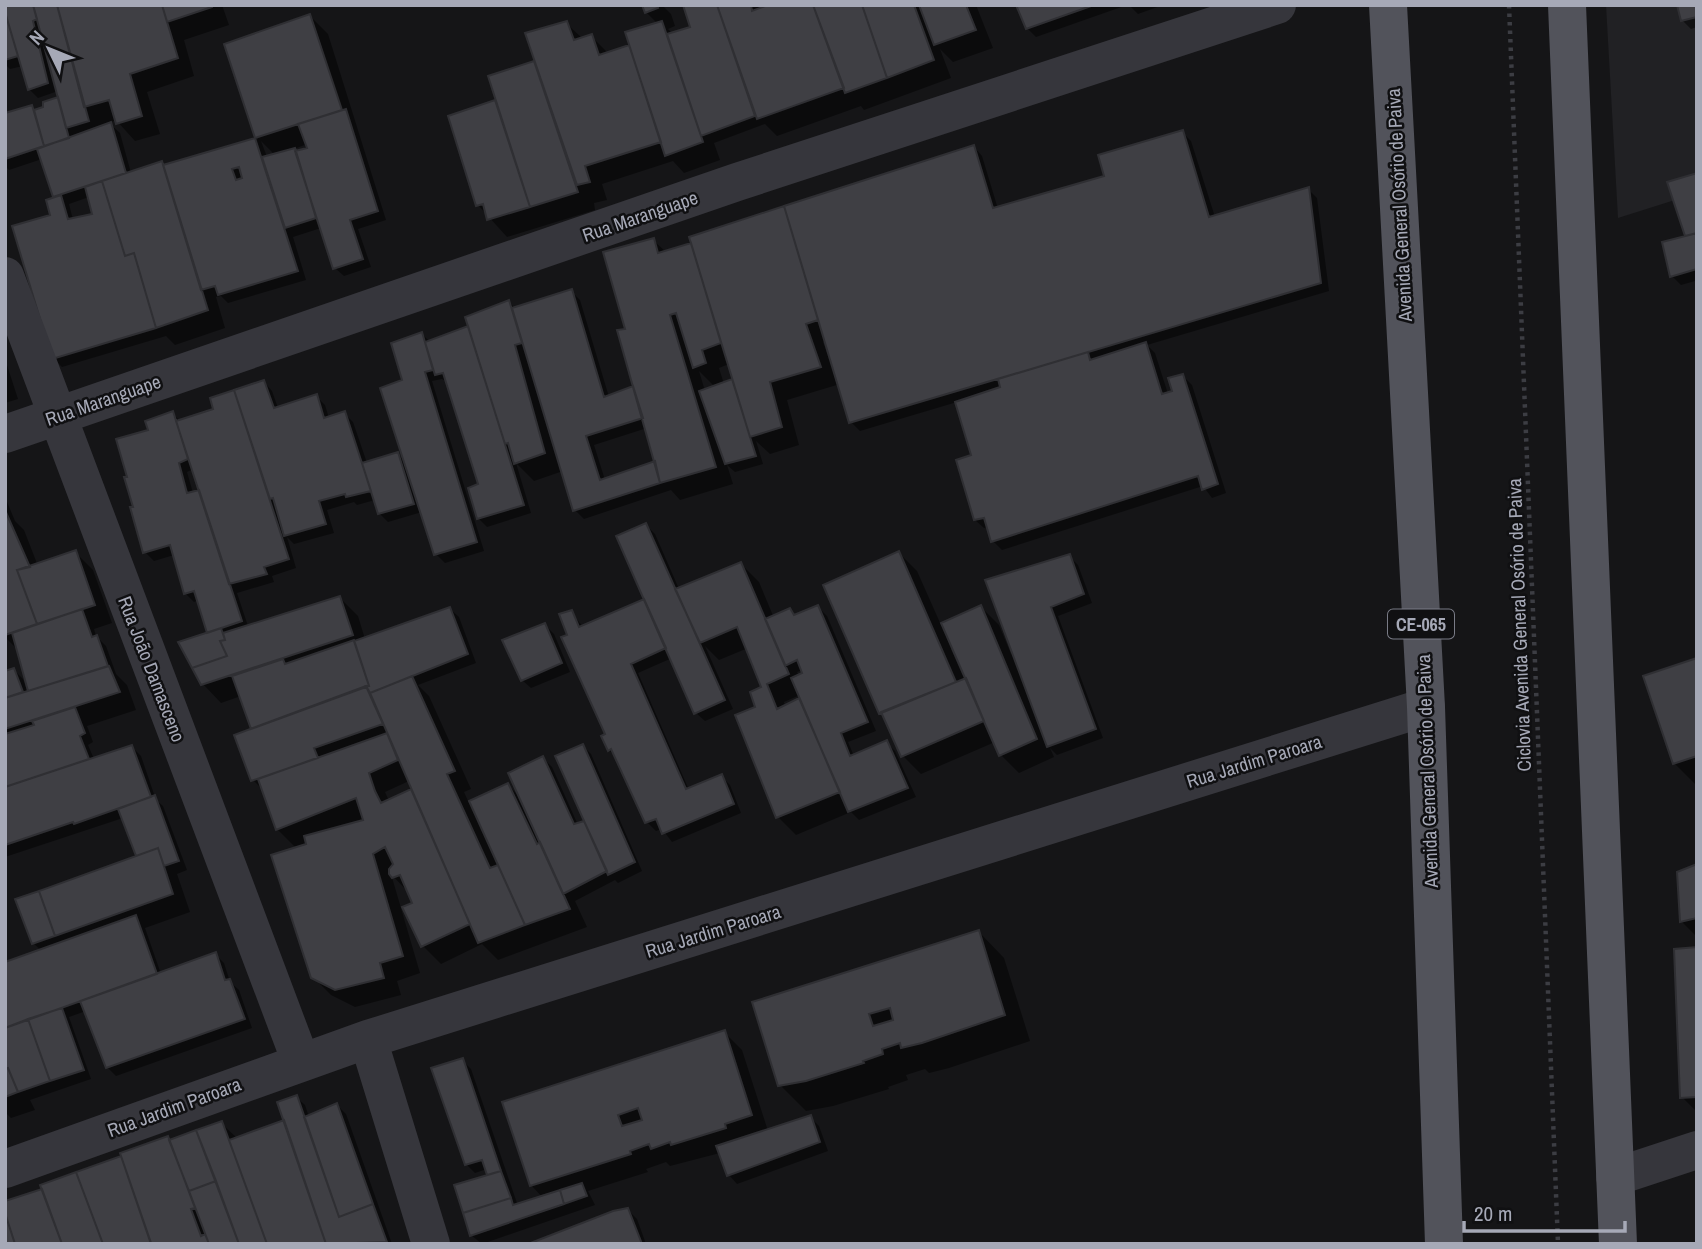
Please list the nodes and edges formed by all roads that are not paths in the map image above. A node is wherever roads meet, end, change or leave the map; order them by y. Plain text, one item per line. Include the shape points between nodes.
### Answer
1 (1277, 5) edge
2 (1388, 5) edge
3 (1567, 5) edge
4 (5, 276) edge
5 (57, 416) junction
6 (5, 434) edge
7 (1426, 707) junction
8 (368, 1039) junction
9 (301, 1062) junction
10 (1697, 1150) edge
11 (5, 1169) edge
12 (1615, 1177) junction
13 (431, 1244) edge
14 (1444, 1244) edge
15 (1618, 1244) edge

1 - 5 street, Rua Maranguape via 737,182
2 - 7 main road, Avenida General Osório de Paiva / CE-065
3 - 12 main road
4 - 5 street, Rua João Damasceno
5 - 6 street, Rua Maranguape
5 - 9 street, Rua João Damasceno
7 - 8 street, Rua Jardim Paroara
7 - 14 main road, Avenida General Osório de Paiva / CE-065
8 - 9 street, Rua Jardim Paroara
8 - 13 street
9 - 11 street, Rua Jardim Paroara
10 - 12 street
12 - 15 main road

